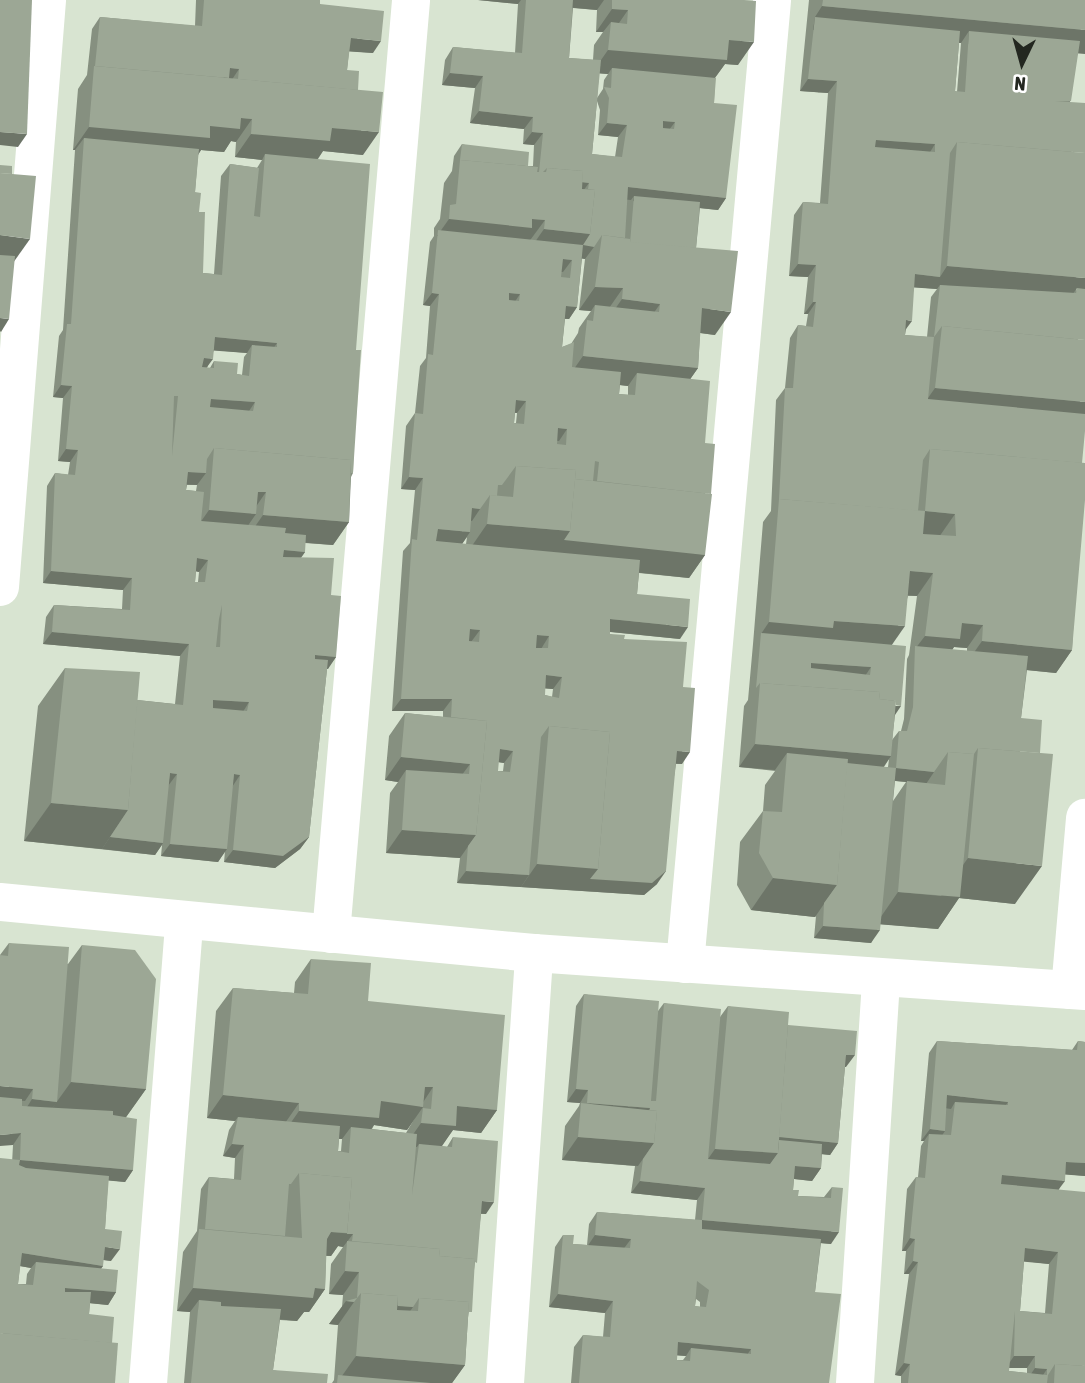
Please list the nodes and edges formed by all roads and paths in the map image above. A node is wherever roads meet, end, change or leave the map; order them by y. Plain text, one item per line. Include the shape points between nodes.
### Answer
1 (47, 0) edge
2 (411, 0) edge
3 (772, 0) edge
4 (0, 587) edge
5 (1085, 818) edge
6 (0, 902) edge
7 (184, 922) junction
8 (331, 934) junction
9 (534, 953) junction
10 (685, 964) junction
11 (880, 979) junction
12 (1078, 991) edge
13 (148, 1383) edge
14 (505, 1383) edge
15 (855, 1383) edge

1 - 4 street
2 - 8 street
3 - 10 street
5 - 12 street
6 - 7 street
7 - 8 street
7 - 13 street
8 - 9 street
9 - 10 street
9 - 14 street
10 - 11 street
11 - 12 street
11 - 15 street

